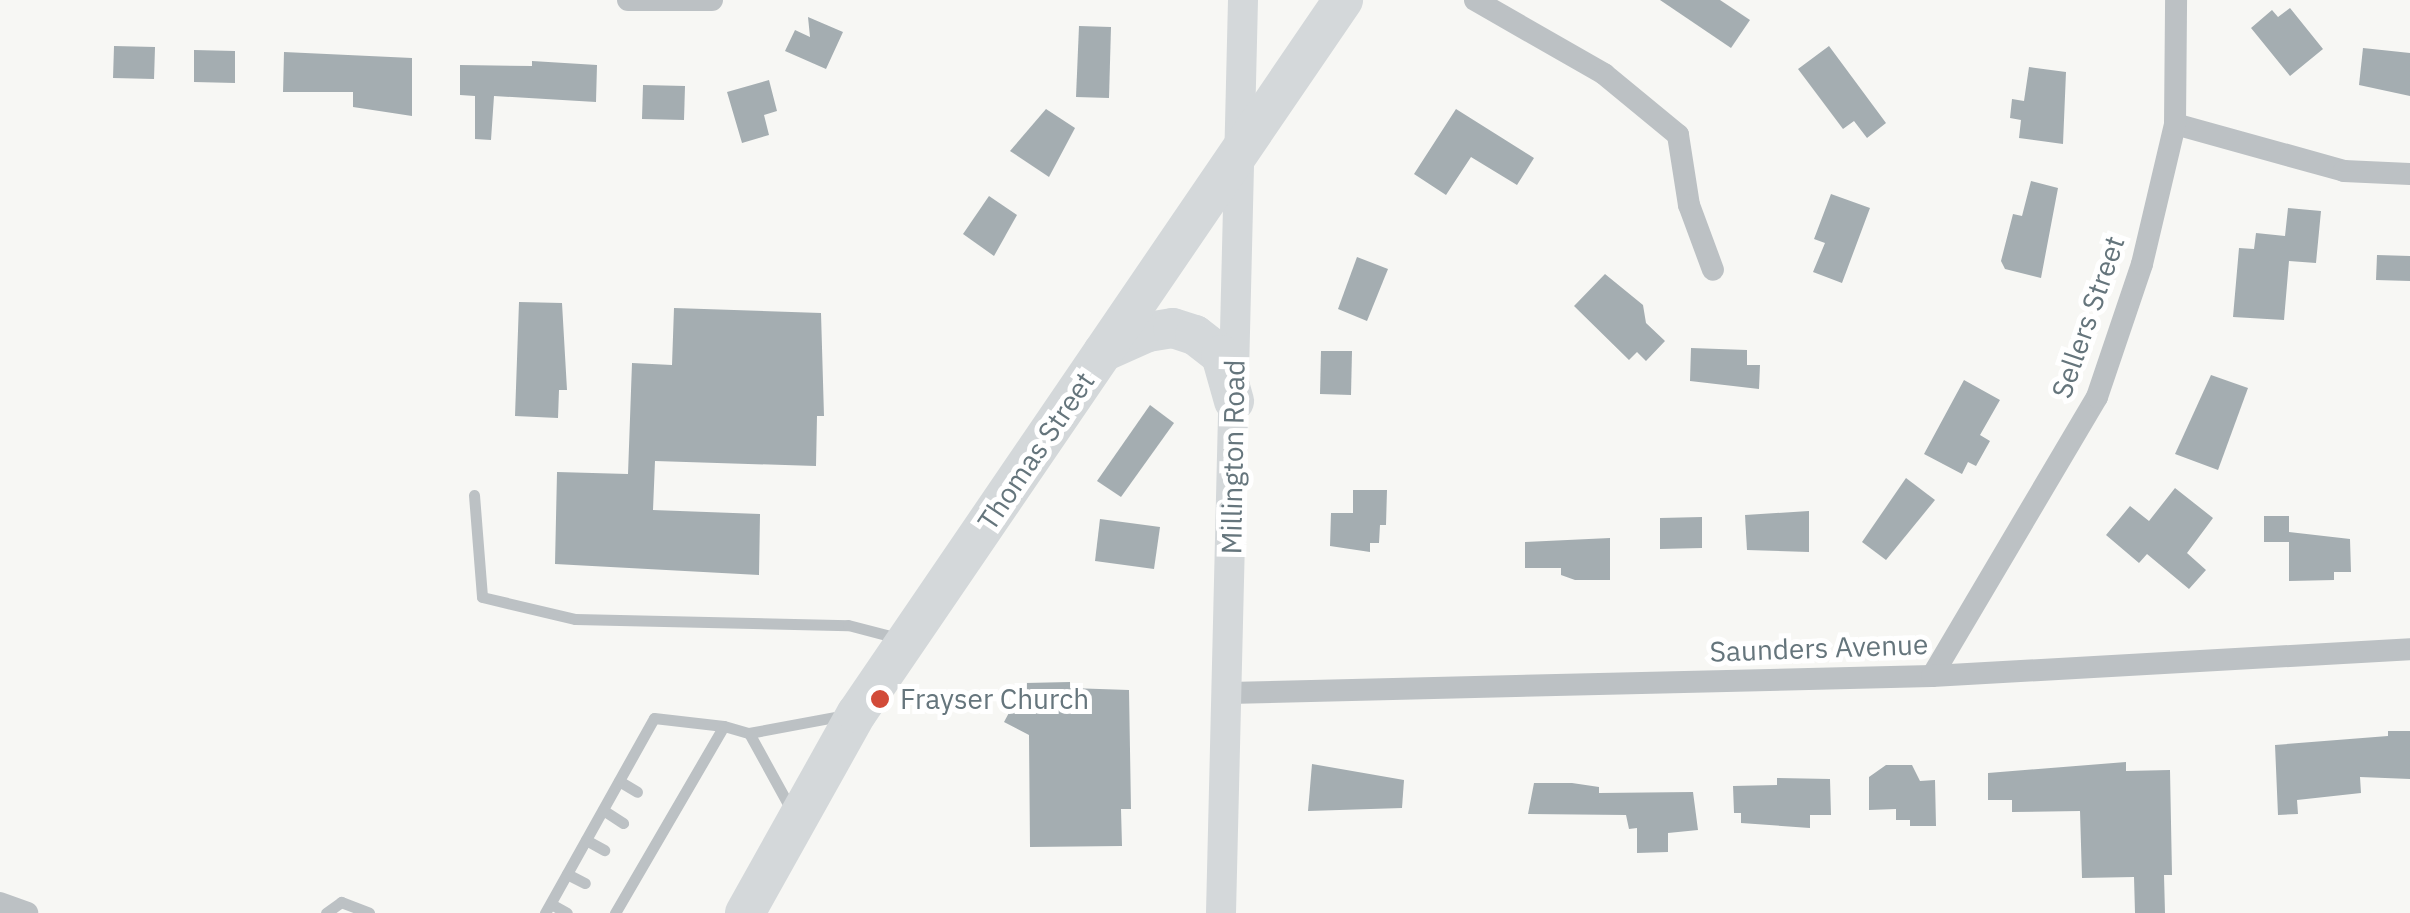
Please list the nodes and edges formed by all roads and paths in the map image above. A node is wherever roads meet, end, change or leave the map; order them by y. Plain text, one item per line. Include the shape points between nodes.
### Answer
1 (628, 0) edge
2 (1243, 0) edge
3 (1343, 0) edge
4 (1475, 0) edge
5 (2176, 0) edge
6 (712, 2) edge
7 (2174, 124) junction
8 (1238, 154) junction
9 (2410, 174) edge
10 (1713, 270) dead end
11 (1104, 352) junction
12 (1234, 401) junction
13 (474, 495) dead end
14 (906, 640) junction
15 (2410, 649) edge
16 (1932, 676) junction
17 (1229, 693) junction
18 (857, 713) junction
19 (724, 726) junction
20 (750, 733) junction
21 (619, 781) junction
22 (637, 792) dead end
23 (660, 806) dead end
24 (603, 810) junction
25 (673, 814) junction
26 (797, 821) junction
27 (623, 822) dead end
28 (644, 834) dead end
29 (586, 840) junction
30 (656, 842) junction
31 (604, 850) dead end
32 (568, 874) junction
33 (585, 883) dead end
34 (0, 903) edge
35 (616, 904) edge
36 (548, 908) edge
37 (27, 913) edge
38 (326, 913) edge
39 (369, 913) edge
40 (568, 913) edge
41 (746, 913) edge
42 (1221, 913) edge

1 - 6 street
2 - 8 main road, Millington Road
3 - 8 highway, Thomas Street
4 - 10 street via 1604,74 1678,136 1690,205
5 - 7 street, Sellers Street
7 - 9 street via 2344,170
7 - 16 street, Sellers Street via 2142,264 2097,397
8 - 11 highway, Thomas Street
8 - 12 main road, Millington Road
11 - 12 highway via 1148,332 1172,328 1195,335 1221,355
11 - 14 highway, Thomas Street
12 - 17 main road, Millington Road
13 - 14 lane via 482,597 575,618 848,625
14 - 18 highway, Thomas Street
15 - 16 street, Saunders Avenue
16 - 17 street, Saunders Avenue
17 - 42 main road, Millington Road
18 - 20 lane
18 - 26 highway, Thomas Street
19 - 20 lane
19 - 21 lane via 654,718
19 - 25 lane
20 - 26 lane
21 - 22 lane
21 - 24 lane
23 - 25 lane
24 - 27 lane
24 - 29 lane
25 - 30 lane
26 - 41 highway, Thomas Street
28 - 30 lane
29 - 31 lane
29 - 32 lane
30 - 35 lane
32 - 33 lane
32 - 36 lane
34 - 37 street
36 - 40 lane
38 - 39 lane via 341,902

